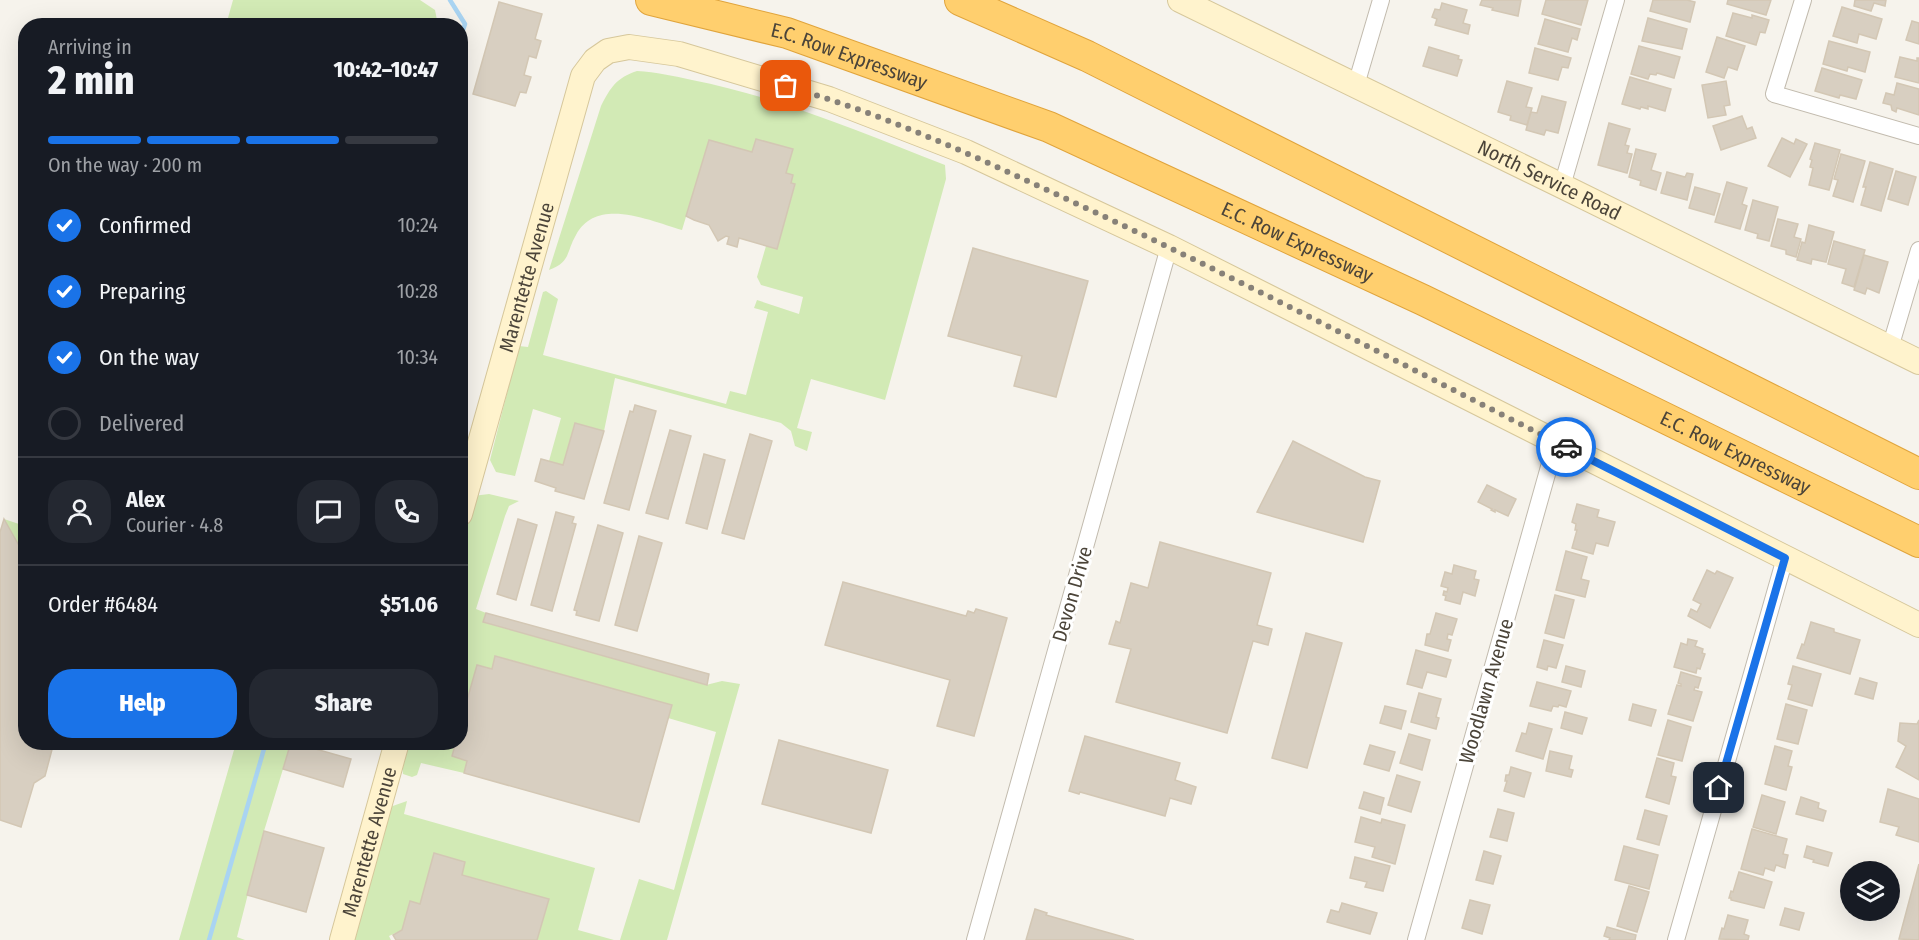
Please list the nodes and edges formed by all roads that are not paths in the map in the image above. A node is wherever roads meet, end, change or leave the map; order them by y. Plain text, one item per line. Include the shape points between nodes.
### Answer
1 (651, 0) edge
2 (960, 0) edge
3 (1180, 0) edge
4 (1381, 0) edge
5 (1616, 0) edge
6 (1803, 0) edge
7 (1356, 85) junction
8 (1919, 136) edge
9 (1562, 186) junction
10 (1169, 247) junction
11 (1919, 250) edge
12 (1890, 348) junction
13 (1919, 362) edge
14 (1556, 442) junction
15 (1919, 474) edge
16 (468, 485) edge
17 (1919, 542) edge
18 (1785, 558) junction
19 (1919, 625) edge
20 (395, 750) edge
21 (342, 940) edge
22 (975, 940) edge
23 (1416, 940) edge
24 (1676, 940) edge

1 - 17 highway, E.C. Row Expressway via 787,33 1050,127 1412,295
2 - 15 highway via 1087,56
3 - 7 street, North Service Road
4 - 7 street
5 - 9 street
6 - 8 street via 1774,94
7 - 9 street, North Service Road
9 - 12 street, North Service Road
10 - 14 street
10 - 16 street, Marentette Avenue via 966,152 829,99 679,54 629,47 608,51 595,60 578,91
10 - 22 street, Devon Drive
11 - 12 street
12 - 13 street, North Service Road
14 - 18 street
14 - 23 street, Woodlawn Avenue
18 - 19 street
18 - 24 street
20 - 21 street, Marentette Avenue

